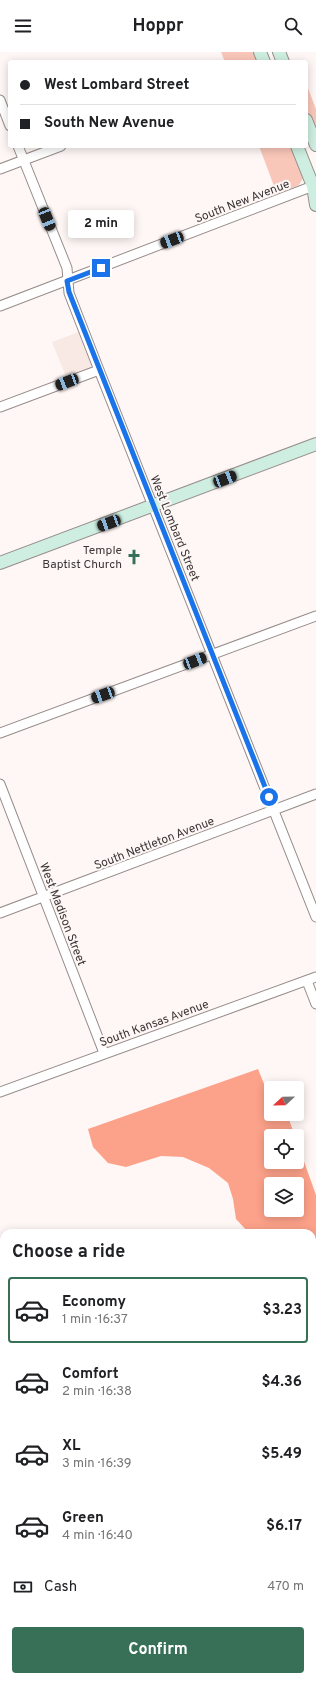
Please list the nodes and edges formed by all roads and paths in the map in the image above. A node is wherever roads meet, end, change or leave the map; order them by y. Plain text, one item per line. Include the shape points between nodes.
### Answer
1 (0, 100) edge
2 (8, 121) edge
3 (308, 125) edge
4 (316, 145) edge
5 (19, 148) edge
6 (56, 148) edge
7 (298, 148) edge
8 (23, 160) junction
9 (0, 169) edge
10 (313, 186) junction
11 (316, 205) edge
12 (67, 281) junction
13 (0, 306) edge
14 (99, 370) junction
15 (0, 407) edge
16 (316, 444) edge
17 (154, 506) junction
18 (0, 564) edge
19 (316, 616) edge
20 (213, 655) junction
21 (0, 733) edge
22 (0, 784) edge
23 (316, 794) edge
24 (274, 810) junction
25 (43, 897) junction
26 (0, 913) edge
27 (316, 917) edge
28 (312, 979) edge
29 (316, 1004) edge
30 (104, 1053) junction
31 (0, 1092) edge

1 - 2 street
3 - 4 street
5 - 8 street, West Lombard Street
6 - 8 street
7 - 10 street
8 - 9 street
8 - 12 street, West Lombard Street via 67,268
10 - 11 street
10 - 12 street, South New Avenue
12 - 13 street, South New Avenue
12 - 14 street, West Lombard Street
14 - 15 street
14 - 17 street, West Lombard Street
16 - 17 street
17 - 18 street
17 - 20 street, West Lombard Street
19 - 20 street
20 - 21 street
20 - 24 street, West Lombard Street
22 - 25 street, West Madison Street
23 - 24 street, South Nettleton Avenue
24 - 25 street, South Nettleton Avenue
24 - 27 street, West Lombard Street
25 - 26 street, South Nettleton Avenue
25 - 30 street, West Madison Street
28 - 29 street
28 - 30 street, South Kansas Avenue
30 - 31 street, South Kansas Avenue

